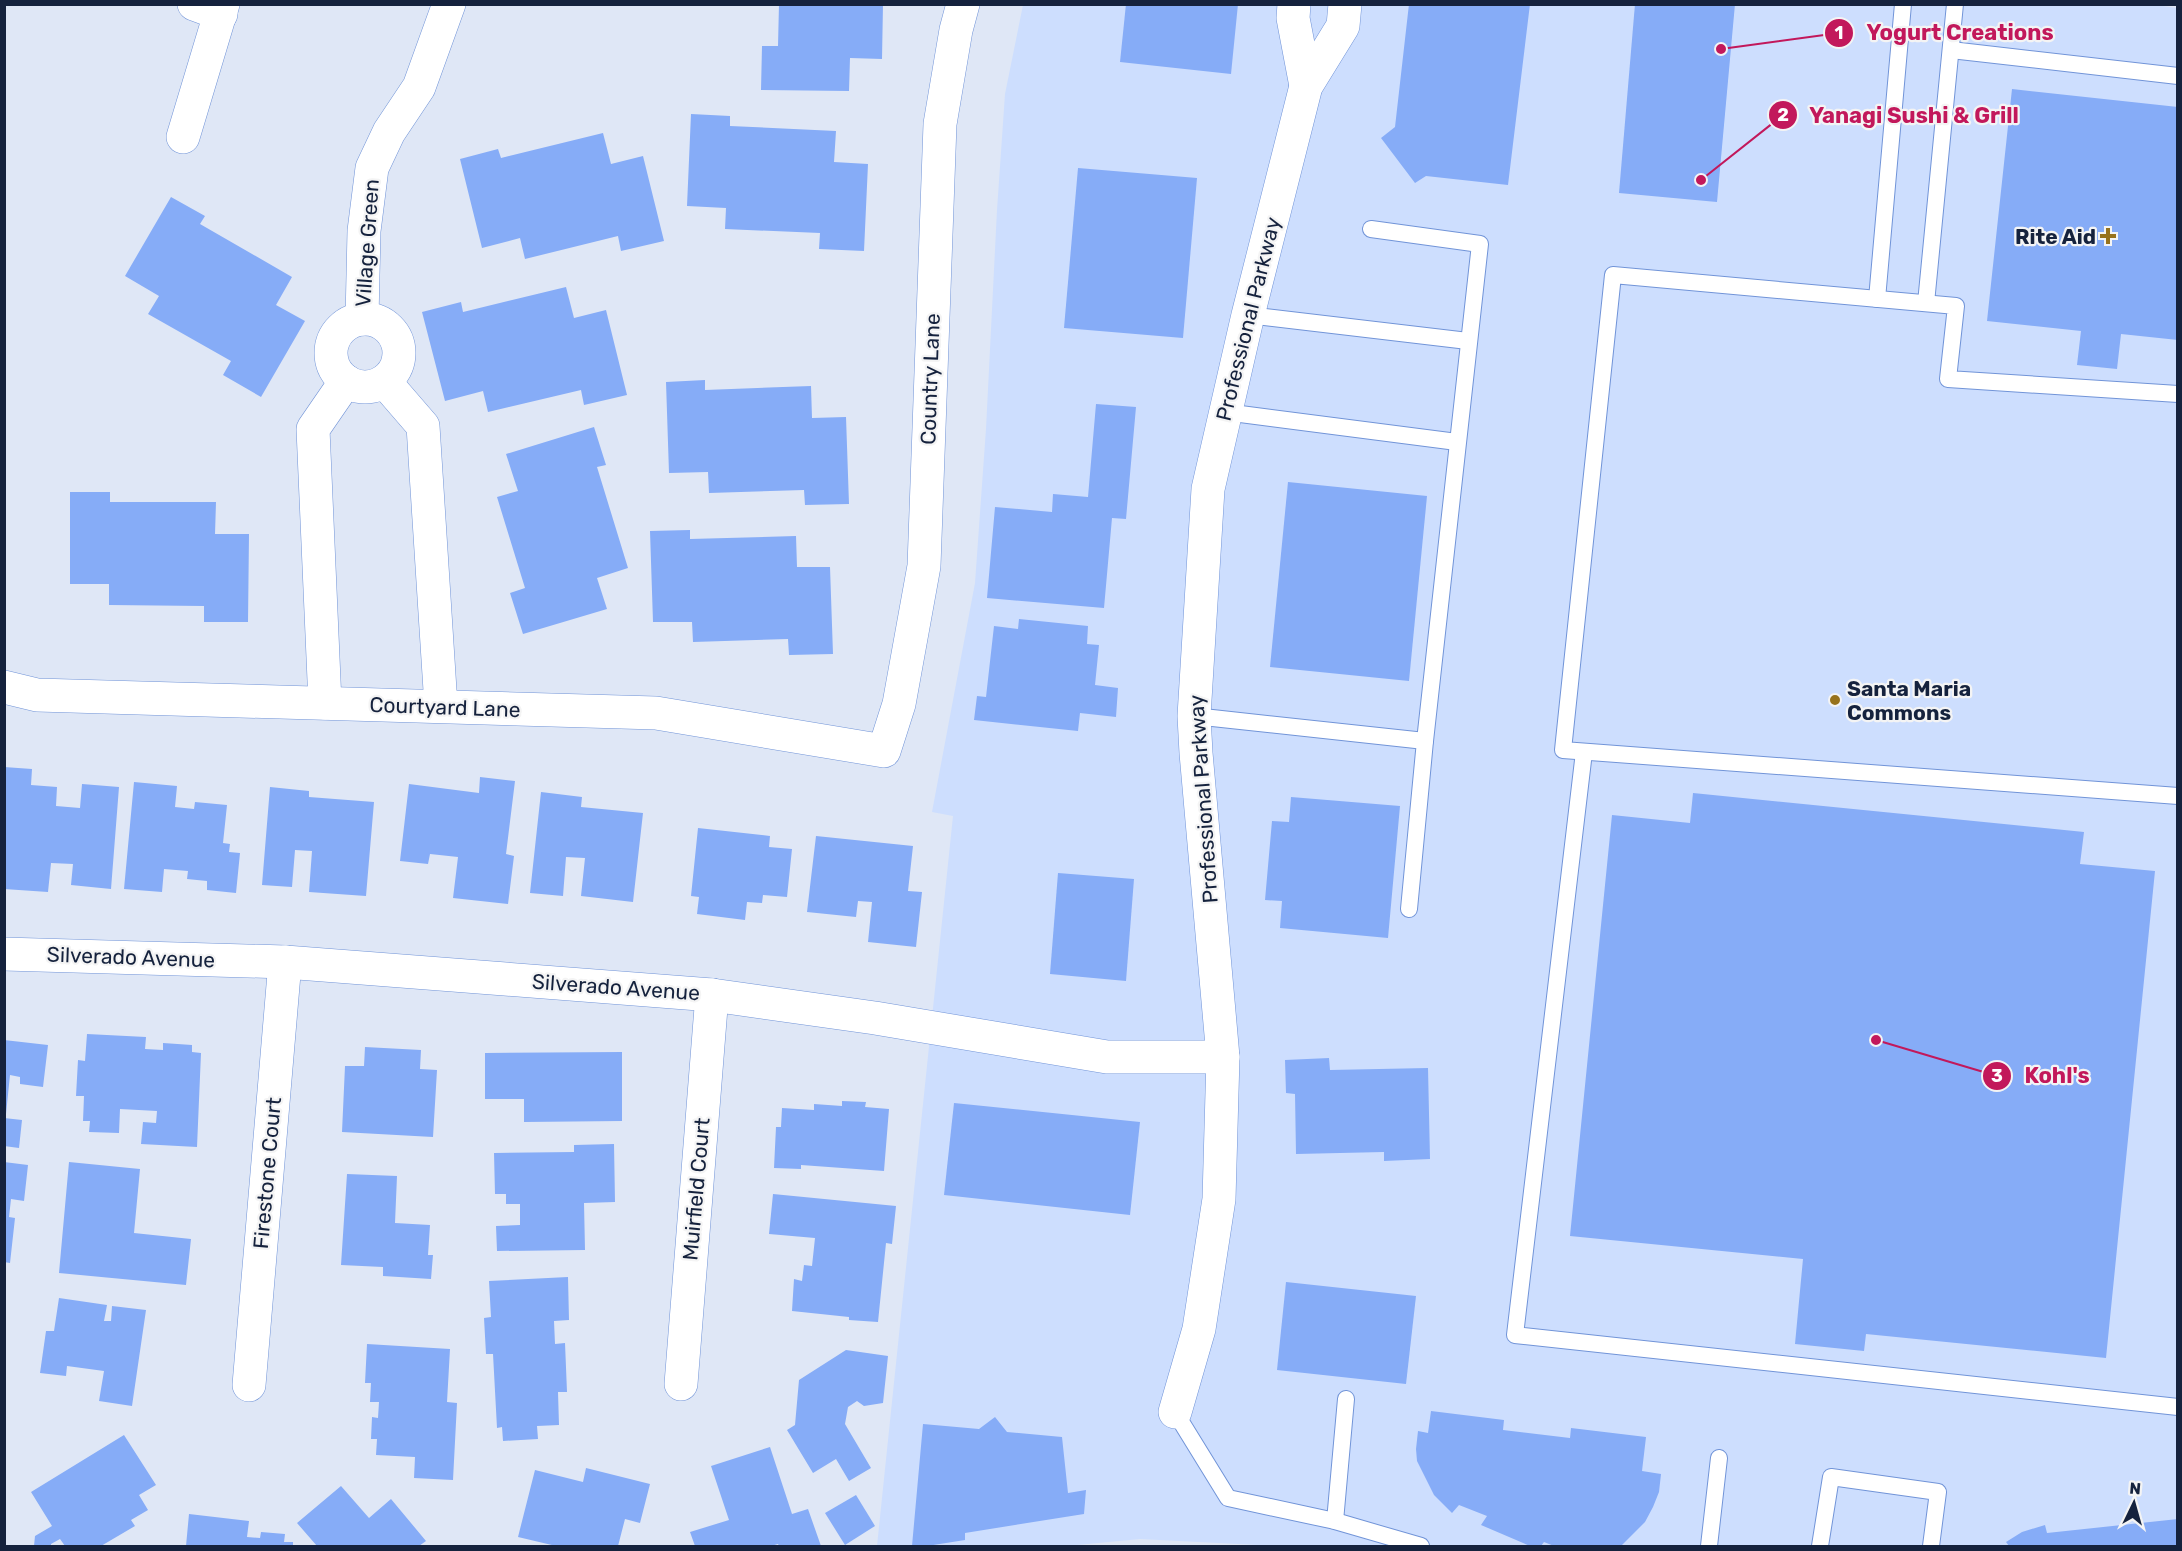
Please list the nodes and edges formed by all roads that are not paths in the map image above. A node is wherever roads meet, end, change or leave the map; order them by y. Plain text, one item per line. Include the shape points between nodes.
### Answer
1 (449, 4) edge
2 (963, 4) edge
3 (1294, 4) edge
4 (1345, 4) edge
5 (1903, 4) edge
6 (1955, 4) edge
7 (213, 8) edge
8 (1951, 50) junction
9 (2178, 76) edge
10 (1306, 86) junction
11 (183, 137) dead end
12 (1371, 229) dead end
13 (1877, 299) junction
14 (1926, 303) junction
15 (1248, 315) junction
16 (362, 319) junction
17 (1468, 341) junction
18 (346, 381) junction
19 (385, 382) junction
20 (2178, 394) edge
21 (1225, 411) junction
22 (1457, 442) junction
23 (4, 687) edge
24 (325, 703) junction
25 (441, 706) junction
26 (1194, 716) junction
27 (1425, 741) junction
28 (884, 751) joint
29 (1584, 752) junction
30 (2178, 796) edge
31 (1409, 909) dead end
32 (4, 954) edge
33 (285, 962) junction
34 (712, 995) junction
35 (1222, 1056) junction
36 (681, 1384) dead end
37 (249, 1385) dead end
38 (1346, 1399) dead end
39 (2178, 1407) edge
40 (1175, 1412) joint
41 (1719, 1458) dead end
42 (1335, 1521) junction
43 (1421, 1546) edge
44 (1708, 1546) edge
45 (1821, 1546) edge
46 (1931, 1546) edge

1 - 16 street, Village Green via 419,87 389,132 372,168 364,231
2 - 28 street, Country Lane via 940,124 924,566 899,704
3 - 10 street, Professional Parkway via 1293,18
4 - 10 street, Professional Parkway via 1342,26
5 - 13 lane
6 - 8 lane
7 - 11 street
8 - 9 lane
8 - 14 lane
10 - 15 street, Professional Parkway
12 - 17 lane via 1480,244
13 - 14 lane
13 - 29 lane via 1612,275 1563,750
14 - 20 lane via 1956,306 1948,379
15 - 17 lane
15 - 21 street, Professional Parkway
16 - 18 street via 346,324 331,347 335,370
16 - 19 street via 386,325 397,341 399,361
17 - 22 lane
18 - 19 street via 357,387
18 - 24 street via 313,429
19 - 25 street via 423,426
21 - 22 lane
21 - 26 street, Professional Parkway via 1208,489
22 - 27 lane
23 - 24 street, Courtyard Lane via 37,695
24 - 25 street, Courtyard Lane
25 - 28 street, Courtyard Lane via 656,713
26 - 27 lane
26 - 35 street, Professional Parkway
27 - 31 lane
29 - 30 lane
29 - 39 lane via 1515,1335
32 - 33 street, Silverado Avenue
33 - 34 street, Silverado Avenue
33 - 37 street, Firestone Court
34 - 35 street, Silverado Avenue via 875,1017 1107,1058
34 - 36 street, Muirfield Court
35 - 40 street, Professional Parkway via 1219,1199 1199,1329
38 - 42 lane
40 - 42 lane via 1228,1498
41 - 44 lane
42 - 43 lane
45 - 46 lane via 1830,1477 1938,1492

